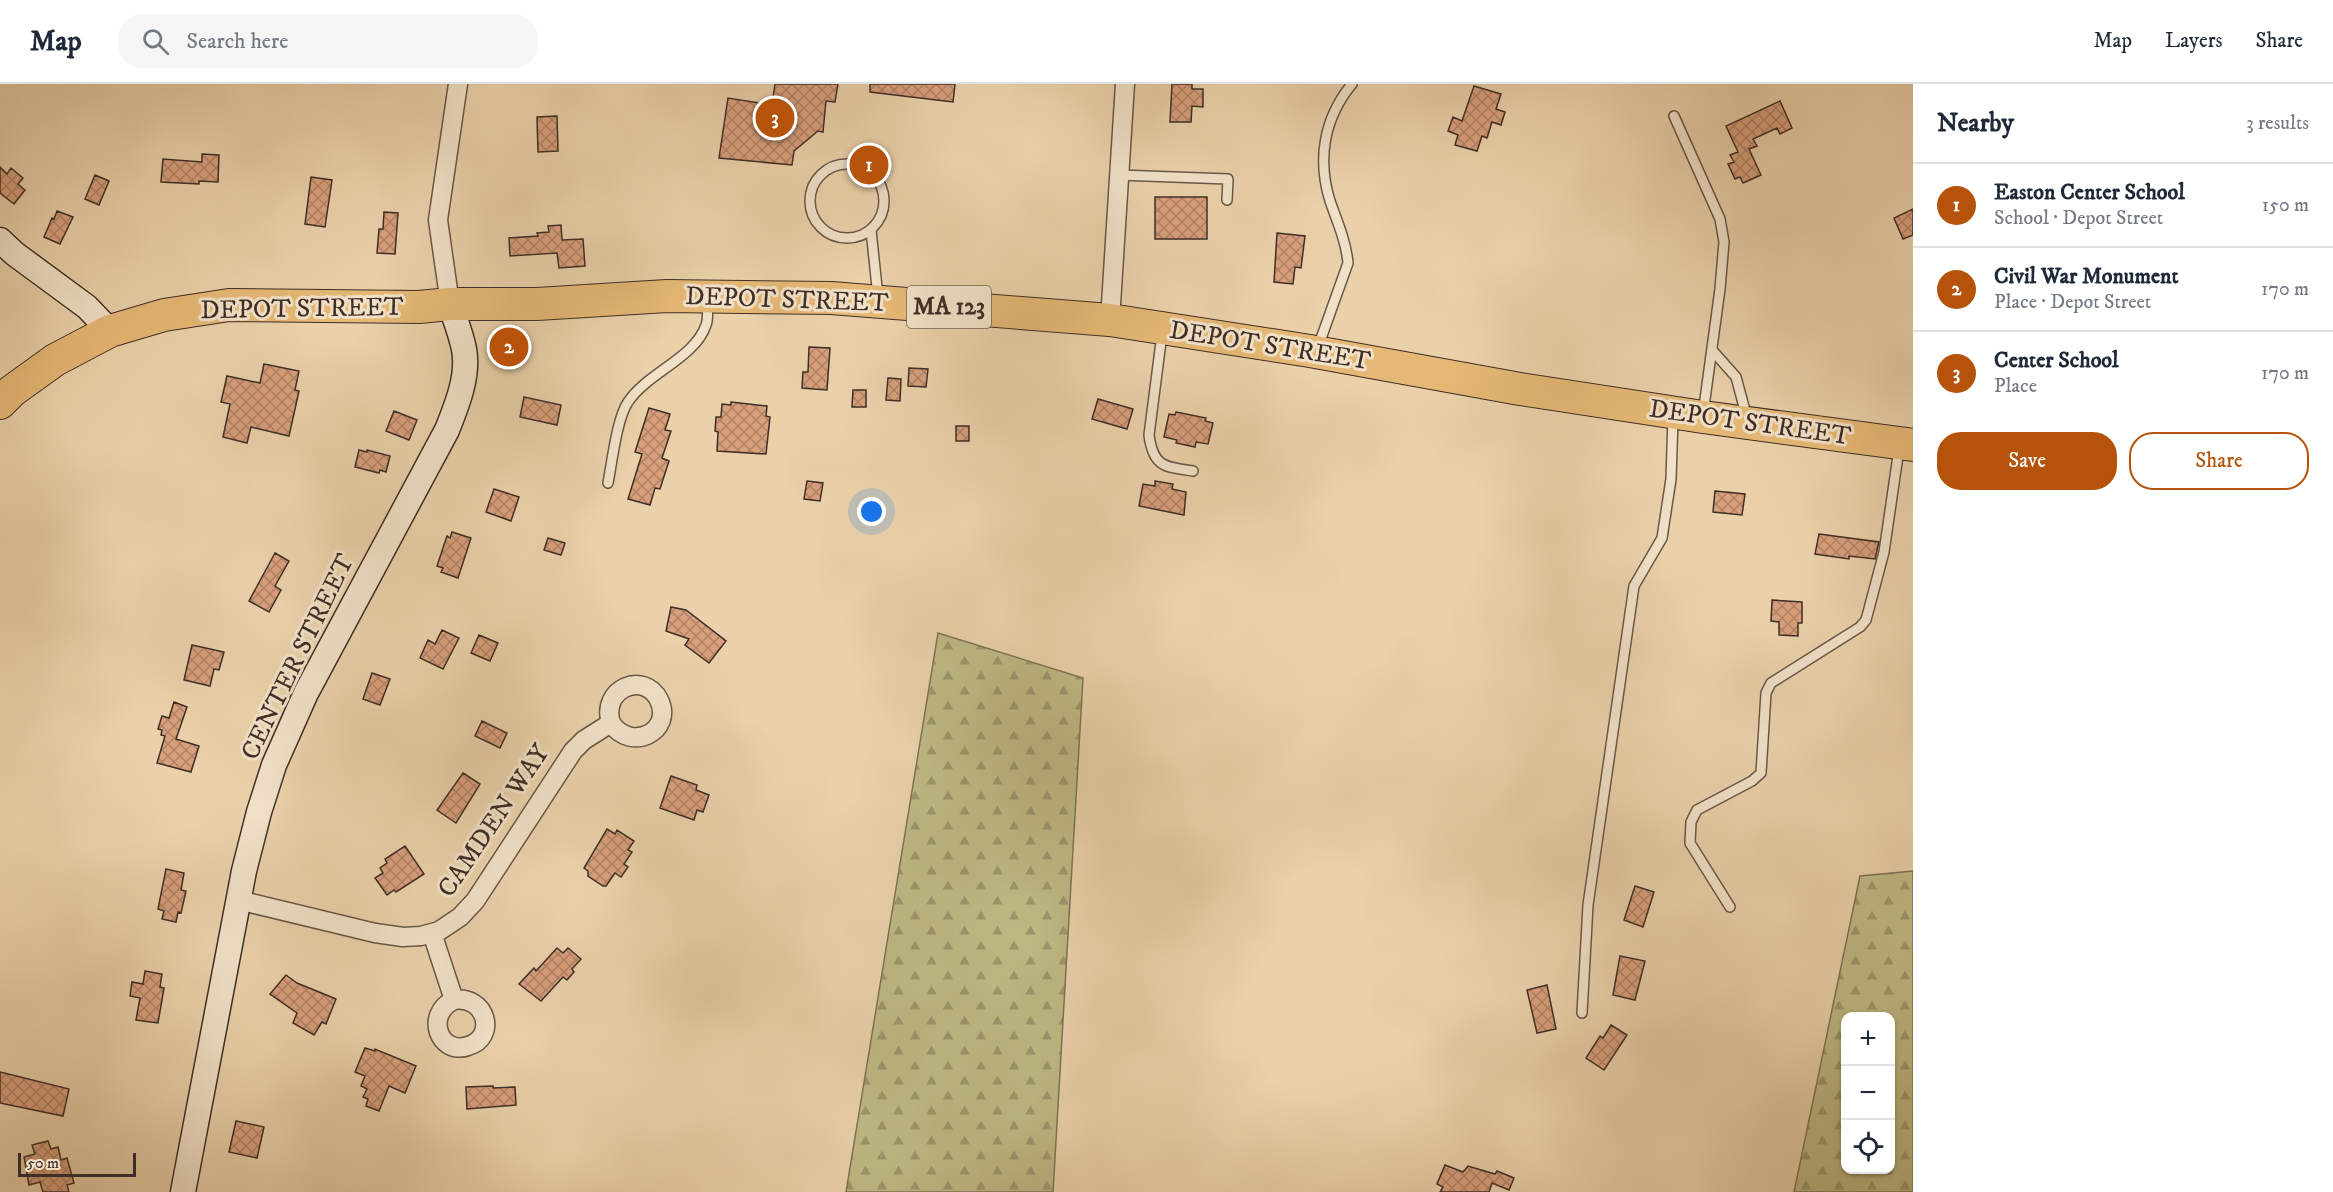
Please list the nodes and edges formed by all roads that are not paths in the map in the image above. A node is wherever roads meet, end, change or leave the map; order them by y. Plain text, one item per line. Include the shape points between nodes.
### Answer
1 (458, 84) edge
2 (1125, 84) edge
3 (1352, 84) edge
4 (1674, 116) dead end
5 (1119, 175) junction
6 (1227, 200) dead end
7 (871, 230) junction
8 (0, 240) edge
9 (708, 296) junction
10 (879, 302) junction
11 (450, 304) junction
12 (1110, 320) junction
13 (1163, 328) junction
14 (110, 331) junction
15 (1712, 350) junction
16 (1317, 352) junction
17 (0, 403) edge
18 (1688, 415) junction
19 (1749, 423) junction
20 (1906, 444) edge
21 (1193, 471) dead end
22 (608, 483) dead end
23 (611, 723) dead end
24 (238, 900) junction
25 (1730, 907) dead end
26 (432, 933) junction
27 (454, 1000) dead end
28 (1582, 1013) dead end
29 (183, 1192) edge

1 - 11 street via 438,220
2 - 5 street
3 - 16 lane via 1333,112 1323,159 1326,185 1348,262
4 - 15 lane via 1720,219 1724,242
5 - 6 lane via 1228,179
5 - 12 street
7 - 7 lane via 884,209 881,185 874,175 852,164 828,169 811,193 811,212 816,223 842,238
7 - 10 lane
8 - 14 main road via 87,307
9 - 10 highway, DEPOT STREET / MA 123
9 - 11 highway, DEPOT STREET / MA 123
9 - 22 lane via 707,324 697,342 640,386 626,404
10 - 12 highway, DEPOT STREET / MA 123
11 - 14 highway, DEPOT STREET / MA 123 via 229,305 164,315
11 - 24 main road, CENTER STREET via 465,357 454,412 283,740 259,812
12 - 13 highway, DEPOT STREET / MA 123
13 - 16 highway, DEPOT STREET / MA 123
13 - 21 lane via 1149,435 1151,452 1164,467
14 - 17 highway, DEPOT STREET / MA 123 via 48,365
15 - 18 lane
15 - 19 lane via 1736,377
16 - 18 highway, DEPOT STREET / MA 123
18 - 19 highway, DEPOT STREET / MA 123
18 - 28 lane via 1671,479 1662,538 1634,586 1588,905
19 - 20 highway, DEPOT STREET / MA 123
20 - 25 lane via 1866,620 1771,683 1766,693 1761,773 1698,810 1691,822 1690,843
23 - 26 street, CAMDEN WAY via 573,751 470,907 447,927
24 - 26 street, CAMDEN WAY via 387,936
24 - 29 main road, CENTER STREET
26 - 27 street

